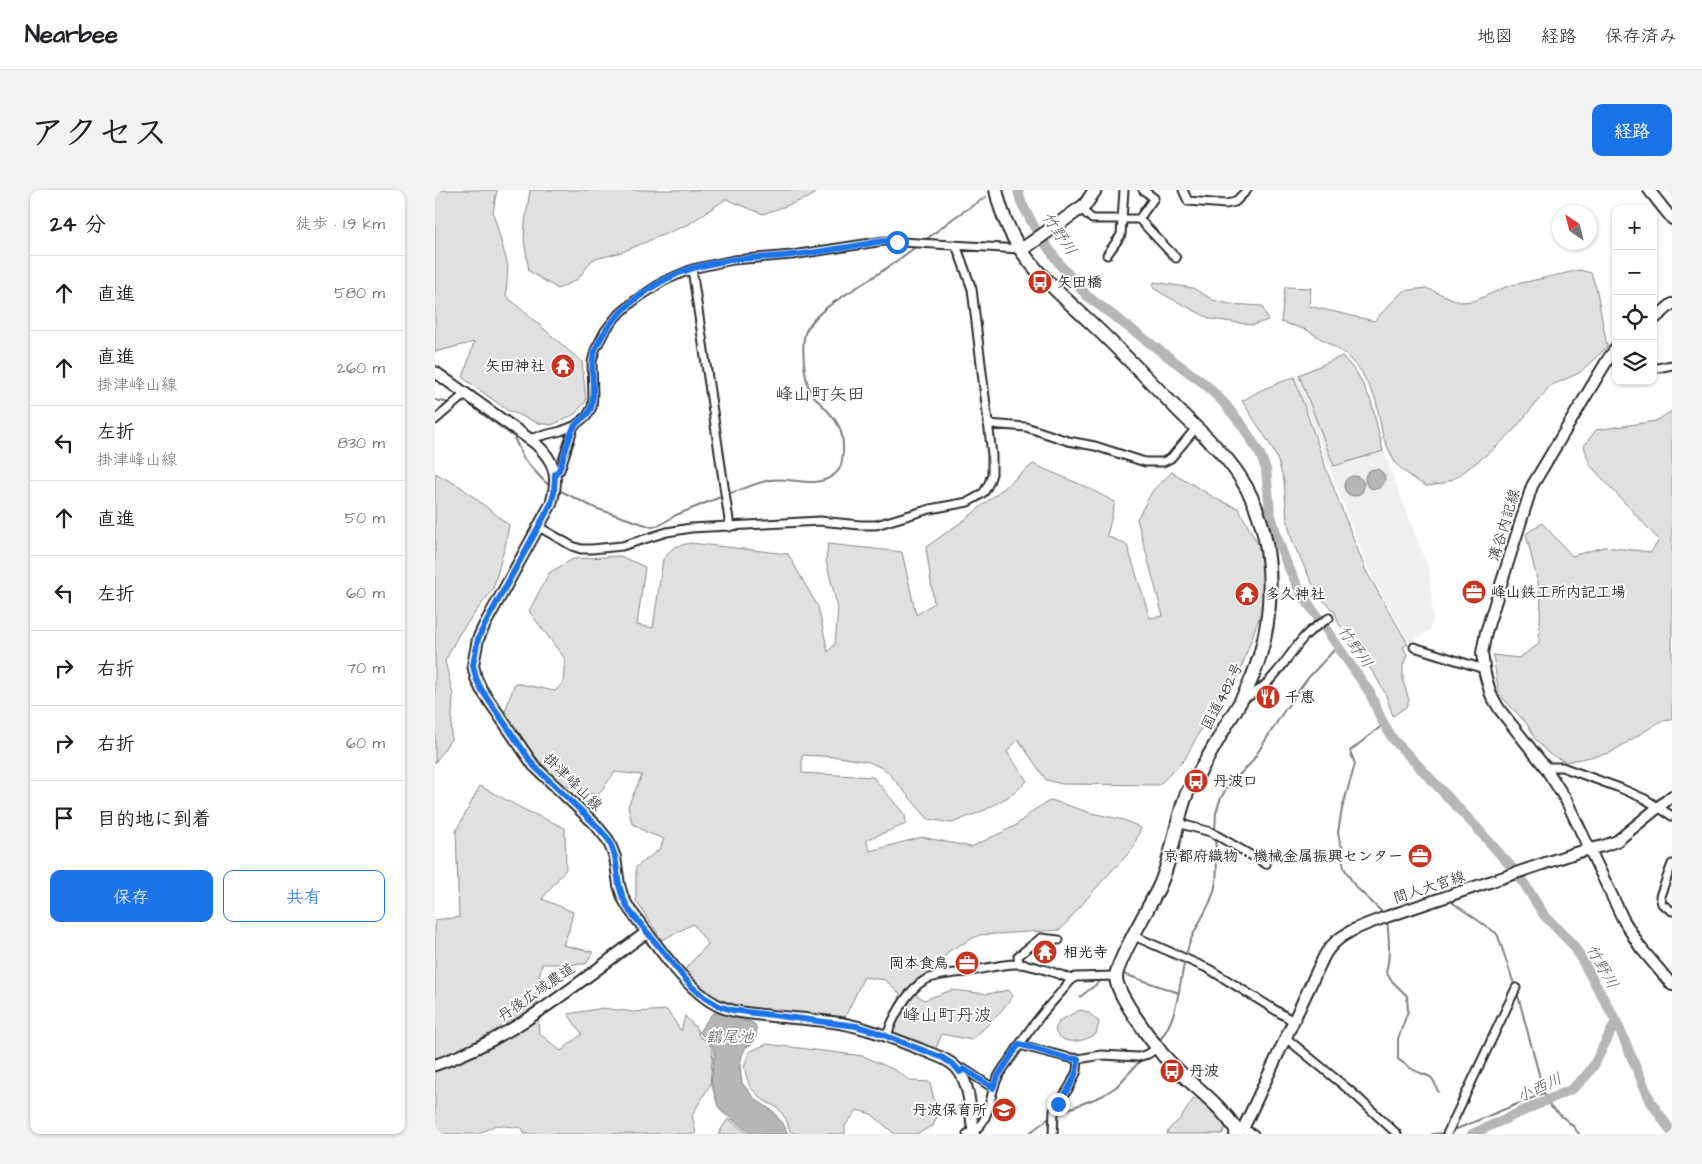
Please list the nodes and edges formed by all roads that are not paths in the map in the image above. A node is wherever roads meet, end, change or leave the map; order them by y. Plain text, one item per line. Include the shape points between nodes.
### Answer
1 (996, 190) edge
2 (1095, 190) edge
3 (1124, 190) edge
4 (1143, 190) edge
5 (1183, 190) edge
6 (1247, 190) edge
7 (1649, 190) edge
8 (1080, 208) junction
9 (1122, 219) junction
10 (1139, 219) junction
11 (1672, 219) edge
12 (955, 245) junction
13 (1023, 248) junction
14 (1107, 255) dead end
15 (1176, 258) dead end
16 (692, 269) junction
17 (1672, 304) edge
18 (1657, 317) edge
19 (1612, 360) edge
20 (1672, 365) edge
21 (1657, 368) edge
22 (435, 372) edge
23 (465, 394) junction
24 (435, 420) edge
25 (987, 424) junction
26 (574, 426) junction
27 (1196, 428) junction
28 (528, 439) junction
29 (555, 483) junction
30 (539, 527) junction
31 (730, 527) junction
32 (1329, 618) dead end
33 (1415, 647) dead end
34 (1484, 669) junction
35 (1242, 699) junction
36 (1545, 767) junction
37 (1672, 796) edge
38 (1659, 808) junction
39 (1672, 816) edge
40 (1177, 823) junction
41 (1590, 850) junction
42 (1266, 864) dead end
43 (1672, 864) edge
44 (1672, 911) edge
45 (647, 932) junction
46 (1134, 936) junction
47 (1059, 940) dead end
48 (1019, 964) junction
49 (1116, 976) junction
50 (1072, 979) junction
51 (1672, 985) edge
52 (1517, 988) dead end
53 (1293, 1021) junction
54 (887, 1036) junction
55 (1286, 1038) junction
56 (1019, 1044) junction
57 (1157, 1048) junction
58 (1078, 1059) junction
59 (435, 1065) edge
60 (960, 1072) junction
61 (993, 1088) junction
62 (1239, 1131) edge
63 (971, 1133) edge
64 (1053, 1134) edge
65 (1254, 1134) edge
66 (1397, 1134) edge
67 (1447, 1134) edge

1 - 13 highway, 国道482号 via 1004,218
2 - 8 highway
3 - 9 street
4 - 10 street via 1154,198
5 - 6 street via 1188,201 1226,204 1235,202
7 - 11 main road
8 - 9 street via 1092,219
8 - 13 highway
9 - 10 street
9 - 14 street via 1121,235
10 - 15 street
12 - 13 street
12 - 16 street via 884,241 733,260
12 - 25 street via 972,290
13 - 27 highway, 国道482号 via 1056,290
16 - 26 street via 664,281 634,301 605,331 592,362 592,406 587,416
16 - 31 street
17 - 18 main road
19 - 34 main road, 溝谷内記線 via 1532,486 1486,632 1482,653
20 - 21 street
22 - 23 main road
23 - 24 street
23 - 28 main road
25 - 27 street via 1026,427 1145,462 1163,462 1171,458
25 - 31 street via 992,474 984,492 968,502 875,525 820,521
26 - 28 street
26 - 29 street
27 - 35 highway, 国道482号 via 1241,478 1256,509 1267,553 1270,607 1259,658
28 - 29 main road via 548,457 554,467
29 - 30 main road, 掛津峰山線 via 551,504
30 - 31 street via 572,546 591,549 622,546 691,528
30 - 45 main road, 掛津峰山線 via 478,639 473,665 476,678 488,701 534,766 609,840 623,898
32 - 35 street via 1309,631 1277,674
33 - 34 street
34 - 36 main road, 溝谷内記線 via 1491,695 1500,710
35 - 40 highway, 国道482号 via 1187,793
36 - 38 street via 1562,767 1621,788
36 - 41 main road, 溝谷内記線 via 1566,800
37 - 38 main road, 間人大宮線
38 - 39 street
38 - 41 main road, 間人大宮線 via 1617,841
40 - 42 street via 1211,832
40 - 46 highway, 国道482号 via 1167,869
41 - 51 main road via 1632,933
41 - 53 main road, 間人大宮線 via 1361,926 1327,951
43 - 44 street via 1660,896 1662,904
45 - 54 main road, 掛津峰山線 via 691,986 719,1006 856,1026
45 - 59 main road, 丹後広域農道 via 521,1023 458,1058
46 - 49 highway, 国道482号
46 - 53 street via 1209,969
47 - 48 street via 1041,938 1018,956
48 - 50 street via 1041,967
48 - 54 street via 926,979 898,1012
49 - 50 street
49 - 57 highway via 1129,1006
50 - 56 street
52 - 67 street
53 - 55 main road, 間人大宮線
54 - 60 main road, 掛津峰山線 via 943,1058
55 - 62 main road, 間人大宮線
55 - 66 street
56 - 58 street
56 - 61 street
57 - 58 street via 1138,1057
57 - 62 highway via 1225,1113
58 - 64 street via 1071,1086 1054,1115
60 - 61 street via 964,1069
60 - 63 main road via 968,1096
61 - 63 street via 987,1114
62 - 65 street

